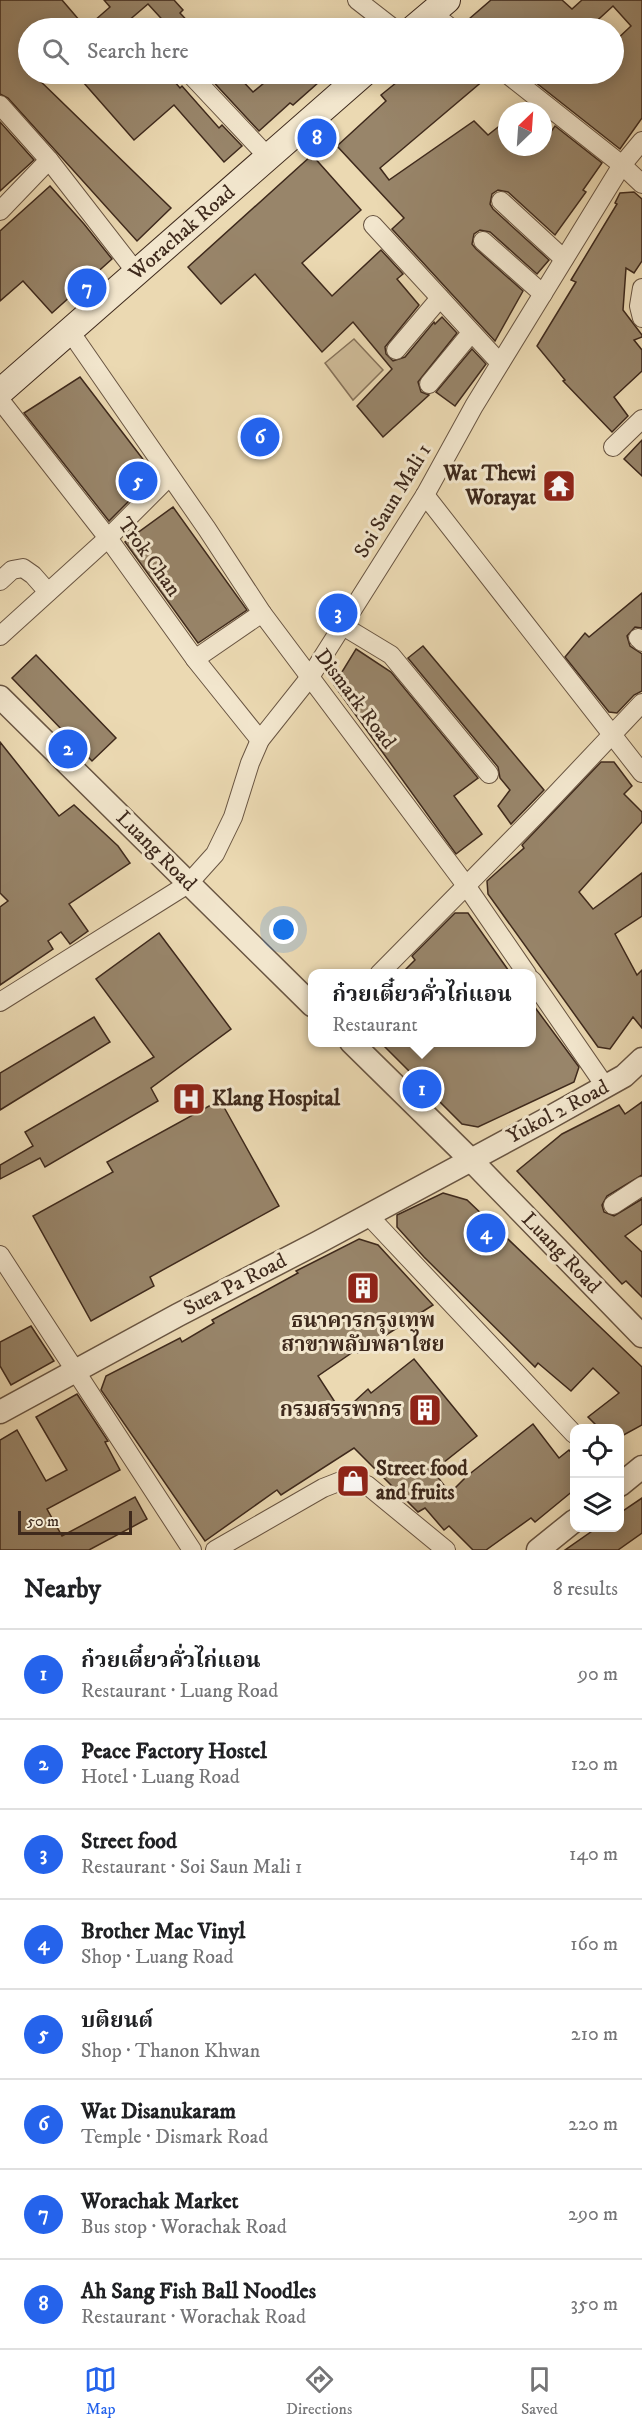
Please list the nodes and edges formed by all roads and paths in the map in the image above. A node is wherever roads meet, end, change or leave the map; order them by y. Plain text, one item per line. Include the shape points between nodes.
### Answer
1 (357, 0) edge
2 (380, 18) edge
3 (199, 84) edge
4 (352, 84) edge
5 (520, 84) edge
6 (0, 105) edge
7 (642, 141) edge
8 (268, 157) junction
9 (50, 160) junction
10 (622, 165) junction
11 (642, 184) edge
12 (501, 201) dead end
13 (0, 212) edge
14 (373, 225) dead end
15 (483, 241) dead end
16 (564, 259) junction
17 (136, 272) junction
18 (642, 288) edge
19 (543, 294) junction
20 (440, 298) junction
21 (642, 318) edge
22 (69, 330) junction
23 (471, 333) junction
24 (396, 350) dead end
25 (500, 363) junction
26 (429, 384) dead end
27 (0, 392) edge
28 (0, 400) edge
29 (642, 419) edge
30 (613, 447) dead end
31 (170, 476) junction
32 (425, 495) junction
33 (108, 538) junction
34 (0, 580) edge
35 (48, 592) junction
36 (262, 613) junction
37 (343, 626) junction
38 (0, 636) edge
39 (195, 659) junction
40 (310, 677) junction
41 (0, 697) edge
42 (642, 703) edge
43 (612, 734) junction
44 (260, 740) junction
45 (642, 773) edge
46 (489, 774) dead end
47 (188, 884) junction
48 (465, 884) junction
49 (384, 969) edge
50 (524, 969) edge
51 (536, 987) edge
52 (308, 1001) edge
53 (0, 1002) edge
54 (356, 1047) edge
55 (642, 1059) edge
56 (605, 1086) junction
57 (470, 1159) junction
58 (642, 1186) edge
59 (614, 1205) dead end
60 (368, 1215) junction
61 (0, 1255) edge
62 (642, 1336) edge
63 (75, 1370) junction
64 (0, 1412) edge
65 (570, 1430) edge
66 (642, 1467) edge
67 (624, 1481) edge
68 (570, 1524) edge
69 (192, 1550) edge
70 (215, 1550) edge
71 (446, 1550) edge
72 (538, 1550) edge

1 - 2 street
3 - 8 street
4 - 8 main road, Worachak Road
5 - 10 street
6 - 9 street
7 - 10 street, Soi Saun Mali 1
8 - 17 main road, Worachak Road
9 - 13 street
9 - 17 street
10 - 11 street
10 - 16 street, Soi Saun Mali 1
12 - 16 street
14 - 20 street
15 - 19 street
16 - 19 street, Soi Saun Mali 1
17 - 22 main road, Worachak Road
18 - 21 street
19 - 25 street, Soi Saun Mali 1
20 - 23 street
20 - 24 street
22 - 27 main road, Worachak Road
22 - 31 street, Dismark Road
23 - 25 street
23 - 26 street
25 - 32 street, Soi Saun Mali 1
28 - 33 street, Trok Chan
29 - 30 street
31 - 33 street
31 - 36 street, Dismark Road
32 - 37 street, Soi Saun Mali 1
32 - 43 street
33 - 35 street
33 - 39 street, Trok Chan
34 - 35 street via 12,570 23,568
35 - 38 street
36 - 39 street
36 - 40 street, Dismark Road
37 - 40 street, Soi Saun Mali 1
37 - 46 street via 391,655
39 - 44 street, Trok Chan
40 - 44 street, Soi Saun Mali 1
40 - 48 street, Dismark Road
41 - 47 street, Luang Road
42 - 43 street
43 - 45 street
43 - 48 street
44 - 47 street, Soi Saun Mali 1 via 229,827 215,854
47 - 52 street, Luang Road
47 - 53 street, Soi Saun Mali 1
48 - 49 street
48 - 50 street, Dismark Road
51 - 56 street
54 - 57 street, Luang Road
55 - 56 street, Yukol 2 Road via 624,1076
56 - 57 street, Yukol 2 Road
57 - 60 street, Suea Pa Road
57 - 62 street, Luang Road
58 - 59 street
60 - 63 street, Suea Pa Road
60 - 65 street
61 - 63 street
63 - 64 street, Suea Pa Road
63 - 69 street
66 - 67 street
68 - 72 street
70 - 71 street via 323,1488 346,1479 367,1485

